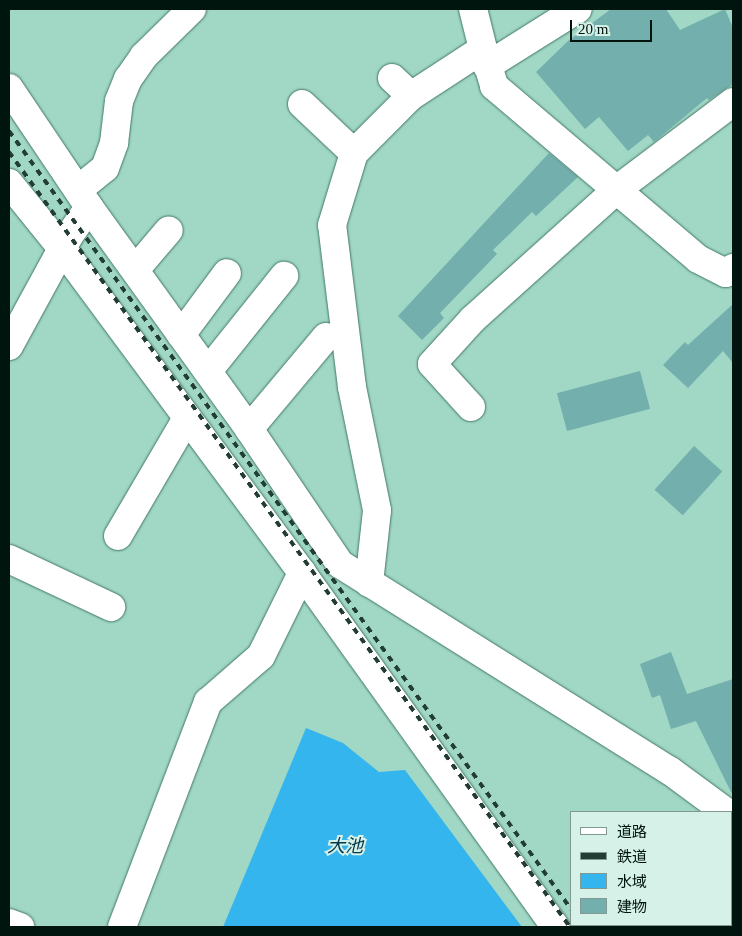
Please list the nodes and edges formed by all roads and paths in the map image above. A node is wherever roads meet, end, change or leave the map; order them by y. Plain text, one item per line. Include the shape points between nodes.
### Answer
1 (192, 9) edge
2 (474, 9) edge
3 (578, 9) edge
4 (485, 58) junction
5 (9, 88) edge
6 (733, 102) edge
7 (302, 104) dead end
8 (354, 153) junction
9 (9, 183) edge
10 (615, 191) junction
11 (84, 198) junction
12 (168, 230) dead end
13 (64, 251) junction
14 (733, 268) edge
15 (135, 270) junction
16 (227, 273) dead end
17 (284, 276) dead end
18 (181, 334) junction
19 (326, 337) dead end
20 (9, 346) edge
21 (208, 371) junction
22 (471, 407) dead end
23 (187, 418) junction
24 (250, 429) junction
25 (118, 536) dead end
26 (9, 559) edge
27 (302, 573) junction
28 (369, 583) junction
29 (111, 607) dead end
30 (725, 811) edge
31 (9, 923) edge
32 (20, 927) edge
33 (122, 927) edge
34 (555, 927) edge

1 - 11 street via 144,56 128,78 120,101 114,143 105,168
2 - 4 street
3 - 4 street
4 - 8 street via 401,87
4 - 10 street via 494,86
5 - 11 street
6 - 10 street
7 - 8 street
8 - 28 street via 332,225 352,386 377,510
9 - 13 street
10 - 14 street via 698,259 726,273
10 - 22 street via 473,319 432,364
11 - 13 street
11 - 15 street
12 - 15 street
13 - 20 street
13 - 23 street
15 - 18 street
16 - 18 street
17 - 21 street
18 - 21 street
19 - 24 street
21 - 24 street
23 - 25 street
23 - 27 street
24 - 28 street via 340,564
26 - 29 street
27 - 33 street via 261,656 208,702
27 - 34 street
28 - 30 street via 669,770
31 - 32 street

